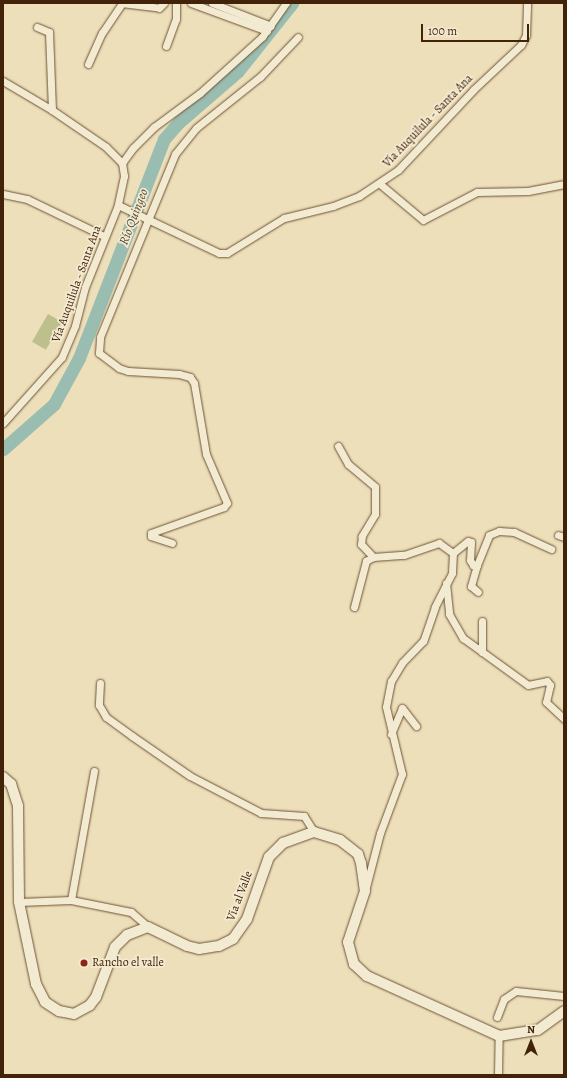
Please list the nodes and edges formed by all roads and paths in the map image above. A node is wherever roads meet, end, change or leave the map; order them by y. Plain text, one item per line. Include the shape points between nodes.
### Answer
1 (121, 3) edge
2 (164, 3) edge
3 (176, 3) edge
4 (192, 3) edge
5 (212, 3) edge
6 (286, 3) edge
7 (527, 3) edge
8 (37, 27) dead end
9 (269, 29) junction
10 (298, 36) dead end
11 (166, 46) dead end
12 (88, 64) dead end
13 (3, 81) edge
14 (52, 110) junction
15 (122, 164) junction
16 (380, 184) junction
17 (564, 184) edge
18 (3, 194) edge
19 (122, 207) junction
20 (145, 219) junction
21 (104, 236) junction
22 (3, 423) edge
23 (338, 446) dead end
24 (172, 543) dead end
25 (551, 549) dead end
26 (453, 553) junction
27 (373, 557) junction
28 (477, 565) junction
29 (446, 583) junction
30 (478, 592) dead end
31 (354, 607) dead end
32 (482, 621) dead end
33 (482, 652) junction
34 (100, 683) dead end
35 (564, 719) edge
36 (416, 726) dead end
37 (390, 734) junction
38 (94, 771) dead end
39 (3, 777) edge
40 (314, 832) junction
41 (365, 891) junction
42 (71, 900) junction
43 (19, 902) junction
44 (148, 928) junction
45 (564, 996) edge
46 (564, 1010) edge
47 (497, 1018) dead end
48 (499, 1036) junction
49 (498, 1075) edge

1 - 2 street via 159,8
1 - 12 street via 102,33
3 - 11 street via 176,19
4 - 9 street
5 - 9 street
6 - 9 street
7 - 16 street, Vía Auquilula - Santa Ana via 526,35 521,45
8 - 14 street via 50,32
9 - 15 street via 200,93 154,127 133,148
10 - 20 street via 260,77 196,128 180,146
13 - 14 street
14 - 15 street via 106,147
15 - 19 street
16 - 17 street via 423,220 477,192 528,191
16 - 20 street, Vía Auquilula - Santa Ana via 333,206 284,218 227,253 208,249
18 - 21 street via 27,199
19 - 20 street, Vía Auquilula - Santa Ana
19 - 21 street, Vía Auquilula - Santa Ana
20 - 24 street via 100,337 99,353 128,371 190,377 198,396 206,454 228,498 224,507 151,533 151,536
21 - 22 street, Vía Auquilula - Santa Ana via 62,357
23 - 27 street via 348,464 375,487 377,495 374,519 362,536 361,544
25 - 28 street via 514,532 493,532
26 - 27 street via 439,543 404,555
26 - 28 street via 468,541 471,542 470,560 473,565
26 - 29 street via 455,564
27 - 31 street via 366,561
28 - 30 street via 471,586
29 - 33 street via 449,614 455,627 463,638
29 - 37 street via 423,641 402,663 391,681 386,707
32 - 33 street
33 - 35 street via 528,684 547,681 550,684 546,702
34 - 40 street via 99,705 106,716 132,736 190,776 261,813 279,817 294,813 304,816
36 - 37 street via 402,708
37 - 41 street via 402,774 380,833
38 - 42 street
39 - 43 main road via 11,784 18,806
40 - 41 main road via 340,840 358,854
40 - 44 main road, Via al Valle via 283,843 269,857 247,919 227,944 208,948 187,946
41 - 48 main road via 348,942 350,956 360,971
42 - 43 street
42 - 44 street via 131,912
43 - 44 main road via 40,994 52,1008 67,1013 80,1013 96,996 120,940
45 - 47 street via 516,991 504,999
46 - 48 main road via 538,1030
48 - 49 street

